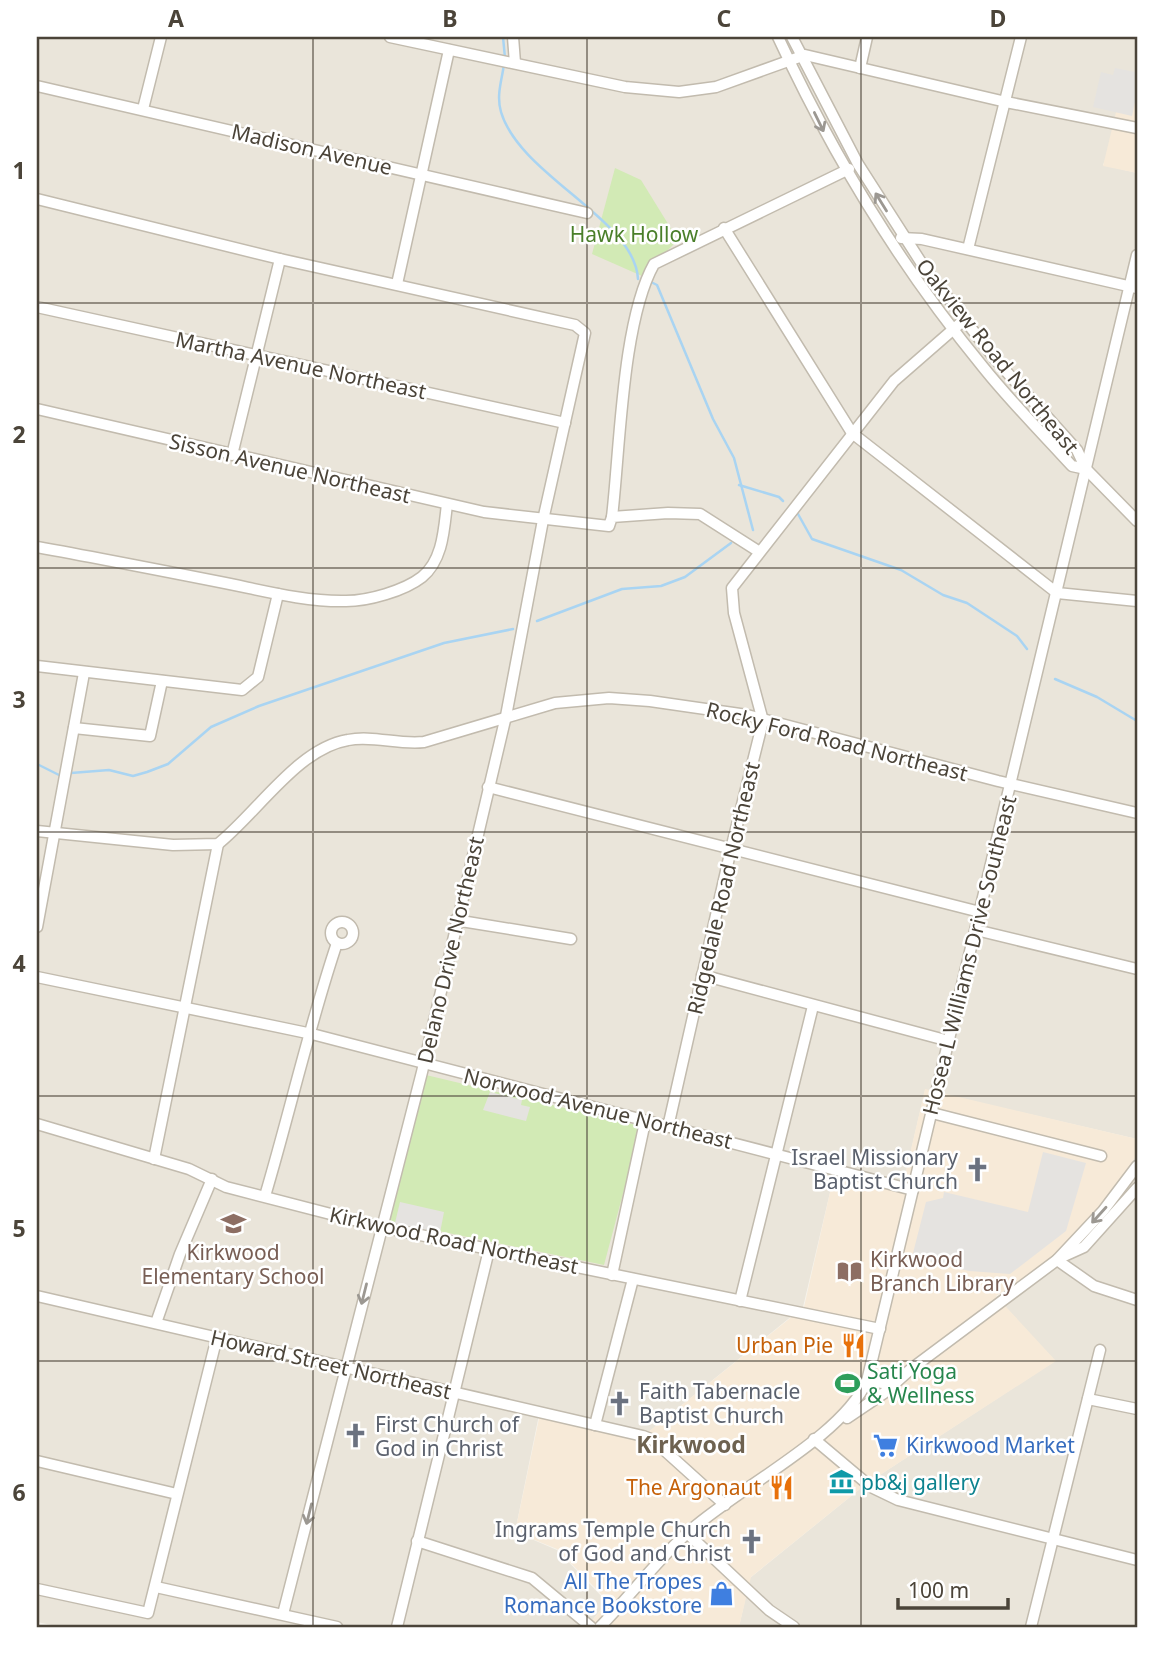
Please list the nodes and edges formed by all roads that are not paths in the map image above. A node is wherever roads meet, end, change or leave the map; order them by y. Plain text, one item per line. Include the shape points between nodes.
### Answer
1 (161, 37) edge
2 (390, 37) edge
3 (513, 37) edge
4 (778, 37) edge
5 (792, 37) edge
6 (867, 37) edge
7 (1021, 37) edge
8 (449, 50) junction
9 (801, 55) junction
10 (789, 61) junction
11 (508, 62) junction
12 (860, 68) junction
13 (37, 86) edge
14 (1006, 102) junction
15 (143, 109) junction
16 (1137, 128) edge
17 (858, 164) junction
18 (845, 170) junction
19 (419, 174) junction
20 (37, 199) edge
21 (587, 213) dead end
22 (724, 228) junction
23 (903, 237) junction
24 (891, 244) junction
25 (968, 250) junction
26 (1137, 255) edge
27 (280, 259) junction
28 (397, 284) junction
29 (1134, 287) edge
30 (37, 307) edge
31 (964, 320) junction
32 (953, 329) junction
33 (257, 355) junction
34 (37, 409) edge
35 (565, 423) junction
36 (852, 433) junction
37 (232, 455) junction
38 (1086, 469) junction
39 (447, 504) junction
40 (612, 517) junction
41 (543, 520) junction
42 (1137, 521) edge
43 (37, 547) edge
44 (758, 551) junction
45 (1057, 593) junction
46 (278, 594) junction
47 (1137, 601) edge
48 (37, 666) edge
49 (84, 673) junction
50 (162, 681) junction
51 (506, 716) junction
52 (763, 721) junction
53 (74, 728) junction
54 (1011, 784) junction
55 (488, 787) junction
56 (1137, 813) edge
57 (37, 831) edge
58 (54, 832) junction
59 (218, 844) junction
60 (731, 849) junction
61 (980, 912) junction
62 (455, 920) junction
63 (37, 927) edge
64 (975, 930) junction
65 (571, 939) dead end
66 (337, 943) dead end
67 (1137, 969) edge
68 (702, 975) junction
69 (37, 977) edge
70 (813, 1006) junction
71 (187, 1007) junction
72 (312, 1034) junction
73 (949, 1041) junction
74 (424, 1063) junction
75 (932, 1113) junction
76 (645, 1122) junction
77 (37, 1124) edge
78 (668, 1127) junction
79 (777, 1153) junction
80 (1101, 1156) dead end
81 (154, 1158) junction
82 (1137, 1166) edge
83 (212, 1180) junction
84 (1137, 1188) edge
85 (913, 1189) junction
86 (265, 1196) junction
87 (381, 1227) junction
88 (489, 1250) junction
89 (1057, 1260) junction
90 (612, 1275) junction
91 (633, 1279) junction
92 (37, 1296) edge
93 (1137, 1300) edge
94 (740, 1301) junction
95 (156, 1324) junction
96 (880, 1329) junction
97 (217, 1337) junction
98 (1100, 1350) dead end
99 (346, 1366) junction
100 (911, 1369) junction
101 (867, 1381) junction
102 (454, 1392) junction
103 (1088, 1399) junction
104 (1137, 1409) edge
105 (837, 1422) junction
106 (595, 1425) junction
107 (814, 1439) junction
108 (37, 1461) edge
109 (177, 1493) junction
110 (725, 1505) junction
111 (687, 1533) junction
112 (1054, 1539) junction
113 (417, 1541) junction
114 (1137, 1560) edge
115 (156, 1587) junction
116 (37, 1589) edge
117 (284, 1614) junction
118 (337, 1627) edge
119 (397, 1627) edge
120 (591, 1627) edge
121 (600, 1627) edge
122 (794, 1627) edge
123 (1031, 1627) edge

1 - 15 street
2 - 8 street
3 - 11 street
4 - 10 street, Oakview Road Northeast
5 - 9 street, Oakview Road Northeast
6 - 12 street
7 - 14 street
8 - 11 street
8 - 19 street
9 - 10 street
9 - 12 street
9 - 17 street, Oakview Road Northeast
10 - 11 street via 697,91 640,89
10 -> 18 street, Oakview Road Northeast
12 - 14 street
13 - 15 street, Madison Avenue
14 - 16 street
14 - 25 street
15 - 19 street, Madison Avenue
17 - 18 street
23 -> 17 street, Oakview Road Northeast
18 - 22 street
18 - 24 street, Oakview Road Northeast
19 - 21 street, Madison Avenue
19 - 28 street
20 - 27 street
22 - 36 street
22 - 40 street via 663,257 648,275 630,354
23 - 24 street
23 - 25 street
23 - 31 street, Oakview Road Northeast
24 - 32 street, Oakview Road Northeast
25 - 29 street
26 - 29 street, Hosea L Williams Drive Southeast
27 - 28 street
27 - 33 street
28 - 35 street, Delano Drive Northeast via 575,325 585,333
29 - 38 street, Hosea L Williams Drive Southeast
30 - 33 street, Martha Avenue Northeast
31 - 32 street, Ridgedale Road Northeast
31 - 38 street, Oakview Road Northeast via 1077,450
32 - 36 street, Ridgedale Road Northeast via 894,381
32 - 38 street, Oakview Road Northeast via 1072,466
33 - 35 street, Martha Avenue Northeast
33 - 37 street
34 - 37 street, Sisson Avenue Northeast
35 - 41 street, Delano Drive Northeast
36 - 44 street, Ridgedale Road Northeast
36 - 45 street
37 - 39 street, Sisson Avenue Northeast
38 - 42 street
38 - 45 street, Hosea L Williams Drive Southeast
39 - 41 street, Sisson Avenue Northeast
39 - 46 street via 434,564 421,578 350,601
40 - 41 street, Sisson Avenue Northeast via 609,526
40 - 44 street via 700,514
41 - 51 street, Delano Drive Northeast
43 - 46 street
44 - 52 street, Ridgedale Road Northeast via 730,597
45 - 47 street
45 - 54 street, Hosea L Williams Drive Southeast
46 - 50 street via 258,677 250,687 242,690
48 - 49 street
49 - 50 street
49 - 53 street
50 - 53 street via 150,736
51 - 52 street, Rocky Ford Road Northeast via 555,703 609,698 730,711
51 - 55 street, Delano Drive Northeast
51 - 59 street, Rocky Ford Road Northeast via 424,742 362,738 329,745 293,771
52 - 54 street, Rocky Ford Road Northeast
52 - 60 street, Ridgedale Road Northeast
53 - 58 street
54 - 56 street, Rocky Ford Road Northeast
54 - 61 street, Hosea L Williams Drive Southeast
55 - 60 street
55 - 62 street, Delano Drive Northeast
57 - 58 street
58 - 59 street
58 - 63 street
59 - 71 street
60 - 61 street
60 - 68 street, Ridgedale Road Northeast
61 - 64 street, Hosea L Williams Drive Southeast
62 - 65 street
62 - 74 street, Delano Drive Northeast
64 - 67 street
64 - 73 street, Hosea L Williams Drive Southeast
66 - 72 street via 316,1005
68 - 70 street
68 - 78 street, Ridgedale Road Northeast
69 - 71 street, Norwood Avenue Northeast
70 - 73 street
70 - 79 street
71 - 72 street, Norwood Avenue Northeast
71 - 81 street
72 - 74 street, Norwood Avenue Northeast
72 - 86 street
73 - 75 street, Hosea L Williams Drive Southeast
74 - 76 street, Norwood Avenue Northeast
74 - 87 street, Delano Drive Northeast
75 - 80 street
75 - 85 street, Hosea L Williams Drive Southeast
76 - 78 street, Norwood Avenue Northeast
76 - 90 street
77 - 81 street, Kirkwood Road Northeast
78 - 79 street, Norwood Avenue Northeast
79 - 85 street, Norwood Avenue Northeast
79 - 94 street
81 - 83 street, Kirkwood Road Northeast
82 -> 89 street
83 - 86 street, Kirkwood Road Northeast
83 - 95 street
84 - 89 street via 1084,1247
85 - 96 street, Hosea L Williams Drive Southeast
86 - 87 street, Kirkwood Road Northeast
87 - 88 street, Kirkwood Road Northeast
87 -> 99 street, Delano Drive Northeast
88 - 90 street, Kirkwood Road Northeast
88 - 102 street
89 - 93 street via 1094,1286
89 - 100 street
90 - 91 street, Kirkwood Road Northeast
91 - 94 street, Kirkwood Road Northeast
91 - 106 street
92 - 95 street, Howard Street Northeast
94 - 96 street, Kirkwood Road Northeast
95 - 97 street, Howard Street Northeast
96 - 101 street, Hosea L Williams Drive Southeast
97 - 99 street, Howard Street Northeast
97 - 109 street
98 - 103 street
99 - 102 street, Howard Street Northeast
99 -> 117 street, Delano Drive Northeast
100 - 101 street via 883,1383
100 - 105 street via 869,1405
101 - 105 street, Hosea L Williams Drive Southeast via 859,1399
102 - 106 street, Howard Street Northeast
102 - 113 street
103 - 104 street
103 - 112 street
105 - 107 street, Hosea L Williams Drive Southeast
106 - 110 street, Howard Street Northeast via 653,1440
107 - 110 street, Hosea L Williams Drive Southeast
107 - 112 street via 881,1493
108 - 109 street
109 - 115 street
110 - 111 street, Hosea L Williams Drive Southeast
111 - 121 street, Hosea L Williams Drive Southeast
111 - 122 street via 769,1610
112 - 114 street
112 - 123 street
113 - 119 street
113 - 120 street via 532,1578
115 - 116 street via 148,1613
115 - 117 street
117 - 118 street

